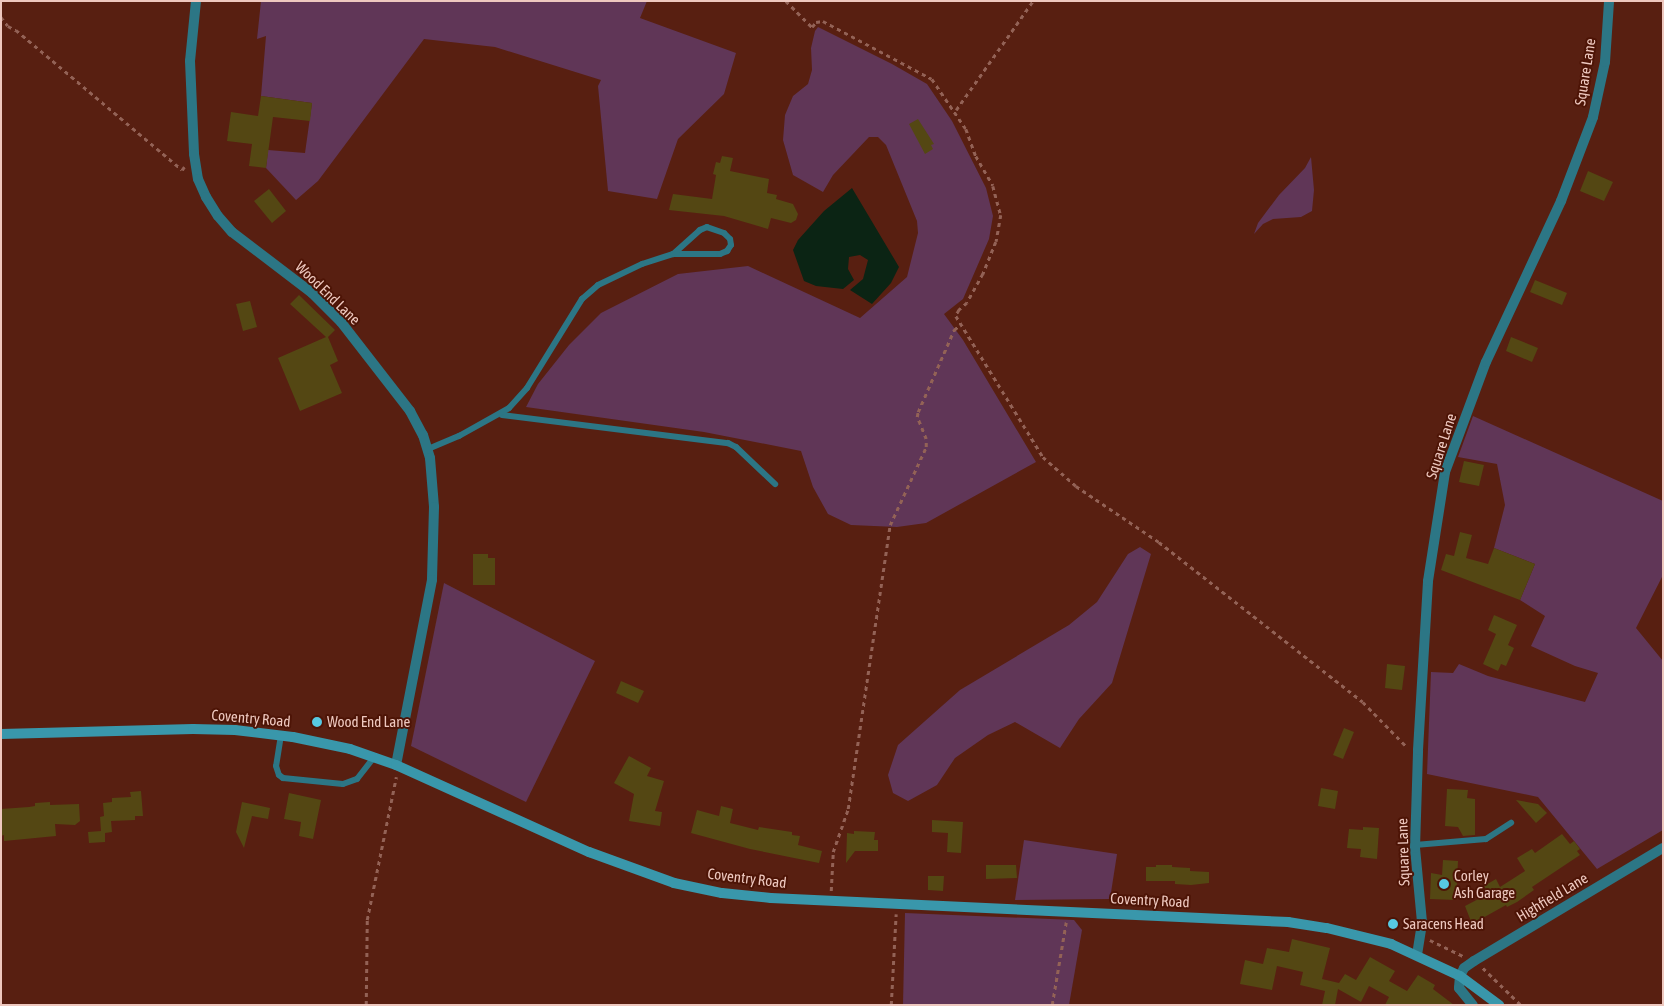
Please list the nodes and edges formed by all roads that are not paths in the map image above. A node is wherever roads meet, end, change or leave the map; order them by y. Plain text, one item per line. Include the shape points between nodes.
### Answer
1 (196, 1) edge
2 (1609, 1) edge
3 (674, 254) junction
4 (501, 415) junction
5 (428, 449) junction
6 (775, 484) dead end
7 (1, 734) edge
8 (281, 735) junction
9 (374, 757) junction
10 (399, 766) junction
11 (1511, 823) dead end
12 (1415, 845) junction
13 (1663, 848) edge
14 (1417, 955) junction
15 (1460, 976) junction
16 (1473, 1005) edge
17 (1499, 1005) edge

1 - 5 street, Wood End Lane via 190,61 194,154 198,179 206,197 232,232 312,293 341,322 410,411
2 - 12 street, Square Lane via 1605,62 1593,116 1561,201 1486,362 1445,472 1428,581
3 - 3 lane via 720,254 731,246 730,239 724,233 707,227
3 - 4 lane via 610,278 590,292 527,388
4 - 5 lane
4 - 6 lane via 728,443
5 - 10 street, Wood End Lane via 434,507 432,580
7 - 8 main road, Coventry Road via 193,729
8 - 9 main road, Coventry Road
8 - 9 lane via 276,766 283,778 343,784 364,773
9 - 10 main road, Coventry Road
10 - 14 main road, Coventry Road via 589,852 666,880 722,893 1288,922 1368,937
11 - 12 lane via 1486,839
12 - 14 street, Square Lane via 1422,922
13 - 15 street, Highfield Lane via 1474,961 1464,968
14 - 15 main road, Coventry Road
15 - 16 street via 1459,988
15 - 17 main road, Coventry Road

